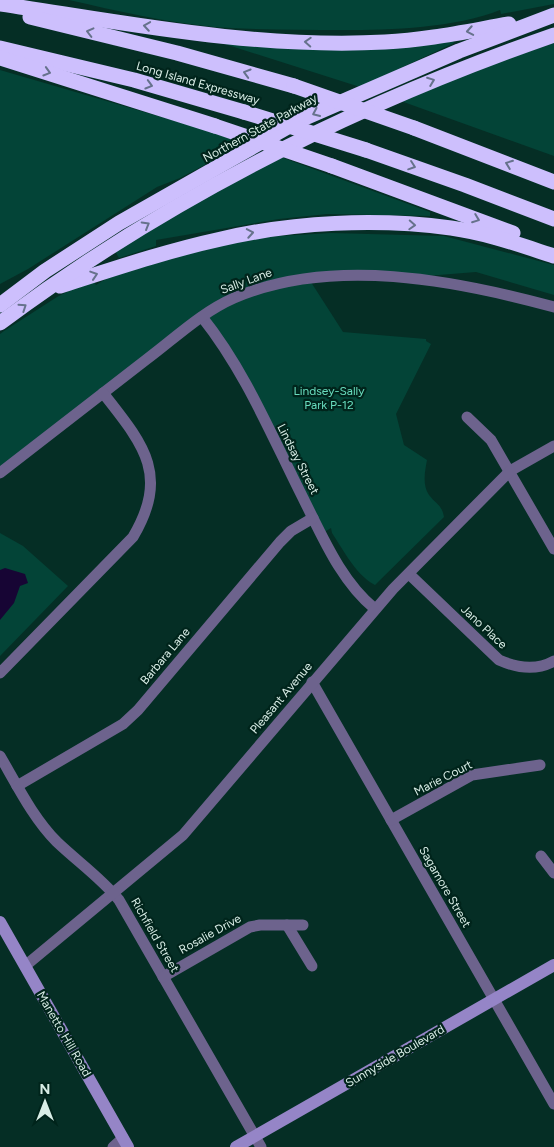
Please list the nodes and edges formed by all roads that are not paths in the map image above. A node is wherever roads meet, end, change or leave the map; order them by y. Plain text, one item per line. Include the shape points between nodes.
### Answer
1 (0, 4) edge
2 (0, 11) edge
3 (554, 15) edge
4 (535, 21) junction
5 (554, 35) edge
6 (0, 48) edge
7 (0, 58) edge
8 (554, 182) edge
9 (554, 219) edge
10 (554, 250) edge
11 (554, 256) edge
12 (44, 272) junction
13 (47, 290) junction
14 (0, 291) edge
15 (0, 305) edge
16 (554, 307) edge
17 (202, 317) junction
18 (0, 323) edge
19 (104, 393) junction
20 (467, 417) dead end
21 (554, 446) edge
22 (510, 471) junction
23 (0, 472) edge
24 (312, 518) junction
25 (554, 549) edge
26 (409, 574) junction
27 (375, 609) junction
28 (554, 661) edge
29 (0, 673) edge
30 (312, 682) junction
31 (0, 756) edge
32 (540, 765) dead end
33 (17, 786) junction
34 (391, 820) junction
35 (541, 856) dead end
36 (554, 873) edge
37 (112, 892) junction
38 (0, 922) edge
39 (287, 925) junction
40 (303, 925) dead end
41 (554, 965) edge
42 (25, 966) junction
43 (312, 966) dead end
44 (163, 976) junction
45 (494, 999) junction
46 (554, 1104) edge
47 (126, 1142) edge
48 (258, 1142) edge
49 (113, 1147) edge
50 (236, 1147) edge

4 -> 1 highway via 447,36 324,43 195,33
8 -> 2 highway, Long Island Expressway, bridge via 294,86 177,53
3 - 4 highway, Northern State Parkway
4 -> 12 highway, Northern State Parkway via 300,120 119,223
13 -> 5 highway via 92,258 234,174 351,114
6 -> 9 highway, Long Island Expressway, bridge via 134,80 244,112 366,150
7 -> 10 highway, bridge via 332,166
13 -> 11 highway via 222,238 316,225 393,224 452,228
12 - 14 highway
12 - 15 highway, Northern State Parkway
18 -> 13 highway
16 - 17 street, Sally Lane via 432,282 344,275 275,285 234,299
17 - 19 street, Sally Lane
17 - 24 street, Lindsay Street via 233,359
19 - 23 street, Sally Lane
19 - 29 street via 144,449 151,479 150,499 144,517 133,536
20 - 22 street via 491,440
21 - 22 street, Pleasant Avenue
22 - 25 street
22 - 26 street, Pleasant Avenue
24 - 27 street, Lindsay Street via 347,578
24 - 33 street, Barbara Lane via 280,542 123,724
26 - 27 street, Pleasant Avenue
26 - 28 street, Jano Place via 499,660 513,666 533,668
27 - 30 street, Pleasant Avenue
30 - 34 street, Sagamore Street
30 - 37 street, Pleasant Avenue via 183,835
31 - 33 street, Richfield Street
32 - 34 street, Marie Court via 472,776
33 - 37 street, Richfield Street via 32,812 56,842
34 - 45 street, Sagamore Street
35 - 36 street
37 - 42 street, Pleasant Avenue
37 - 44 street, Richfield Street
38 - 42 main road, Manetto Hill Road
39 - 40 street, Rosalie Drive
39 - 43 street
39 - 44 street, Rosalie Drive via 250,927
41 - 45 main road, Sunnyside Boulevard
42 - 47 main road, Manetto Hill Road
44 - 48 street, Richfield Street
45 - 46 street, Sagamore Street
45 - 48 main road, Sunnyside Boulevard
47 - 49 street
48 - 50 main road, Sunnyside Boulevard

